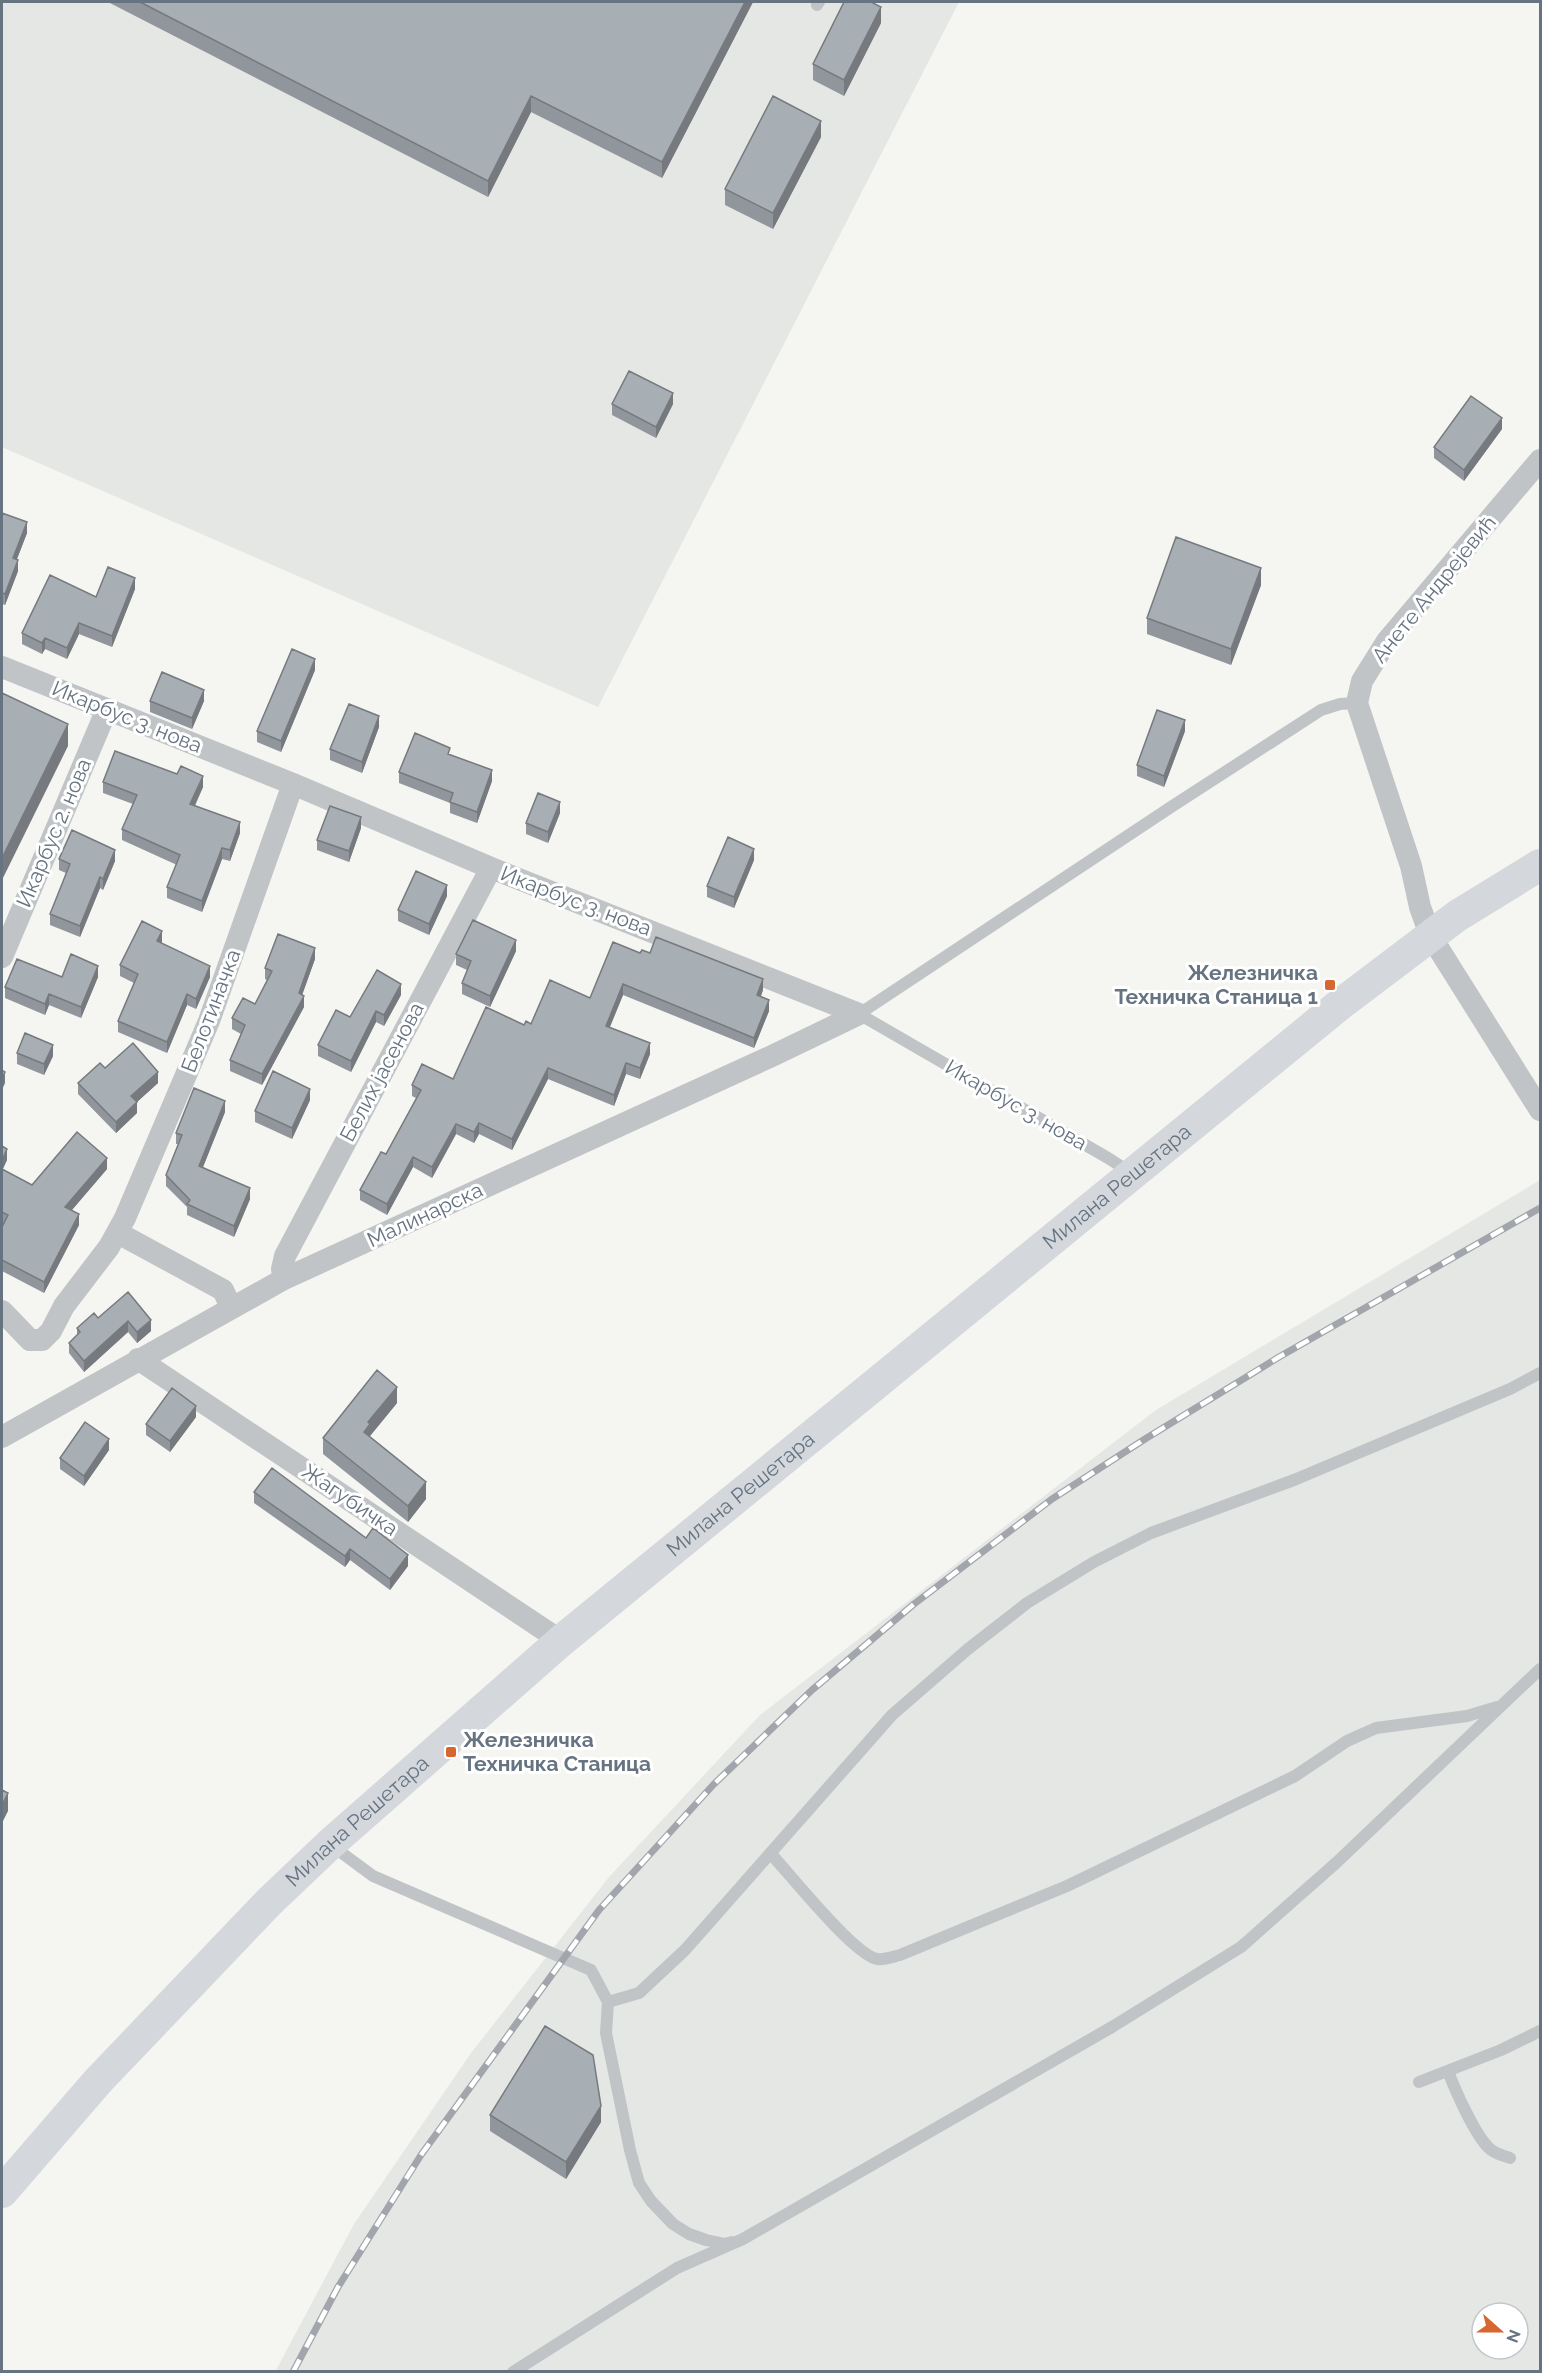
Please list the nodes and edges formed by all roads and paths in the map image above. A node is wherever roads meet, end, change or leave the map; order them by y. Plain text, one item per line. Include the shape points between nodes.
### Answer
1 (1540, 460) edge
2 (2, 667) edge
3 (1357, 703) junction
4 (107, 709) junction
5 (292, 784) junction
6 (1540, 865) edge
7 (491, 868) junction
8 (1430, 936) junction
9 (2, 957) edge
10 (859, 1014) junction
11 (1540, 1110) edge
12 (1131, 1176) junction
13 (118, 1233) junction
14 (284, 1279) junction
15 (231, 1307) junction
16 (2, 1311) edge
17 (138, 1359) junction
18 (1540, 1373) edge
19 (2, 1437) edge
20 (561, 1641) junction
21 (1540, 1669) edge
22 (1501, 1706) junction
23 (330, 1844) junction
24 (771, 1853) junction
25 (608, 2002) junction
26 (1540, 2031) edge
27 (1449, 2071) junction
28 (1419, 2082) dead end
29 (1510, 2158) dead end
30 (2, 2192) edge
31 (743, 2239) junction
32 (513, 2372) edge

1 - 3 street, Анете Андрејевић via 1387,641 1362,681
2 - 4 street, Икарбус 3. нова
3 - 8 street
3 - 10 lane via 1321,710
4 - 5 street, Икарбус 3. нова
4 - 9 street, Икарбус 2. нова
5 - 7 street, Икарбус 3. нова
5 - 13 street, Белотиначка via 209,1021
6 - 8 street, Милана Решетара
7 - 10 street, Икарбус 3. нова
7 - 14 street, Белих јасенова via 285,1256
8 - 11 street
8 - 12 street, Милана Решетара
10 - 12 lane, Икарбус 3. нова via 1115,1162
10 - 14 street, Малинарска
12 - 20 street, Милана Решетара
13 - 15 street via 223,1290
13 - 16 street, Белотиначка via 42,1340 30,1340
14 - 15 street, Малинарска
15 - 17 street, Малинарска
17 - 19 street, Малинарска
17 - 20 street, Жагубичка
18 - 24 lane via 1294,1480 1151,1533 1027,1603 892,1715
20 - 23 street, Милана Решетара
21 - 22 lane
22 - 24 lane via 1467,1716 1376,1728 1347,1741 1295,1776 1066,1886 885,1959 876,1959 854,1945
22 - 31 lane via 1241,1947 1112,2027
23 - 25 lane via 373,1876 591,1970
23 - 30 street, Милана Решетара via 269,1902 98,2081
24 - 25 lane via 685,1950 639,1993
25 - 31 lane via 606,2033 639,2183 673,2224 689,2234 725,2244
26 - 27 lane
27 - 28 lane
27 - 29 lane via 1456,2094 1486,2146
31 - 32 lane via 677,2268

